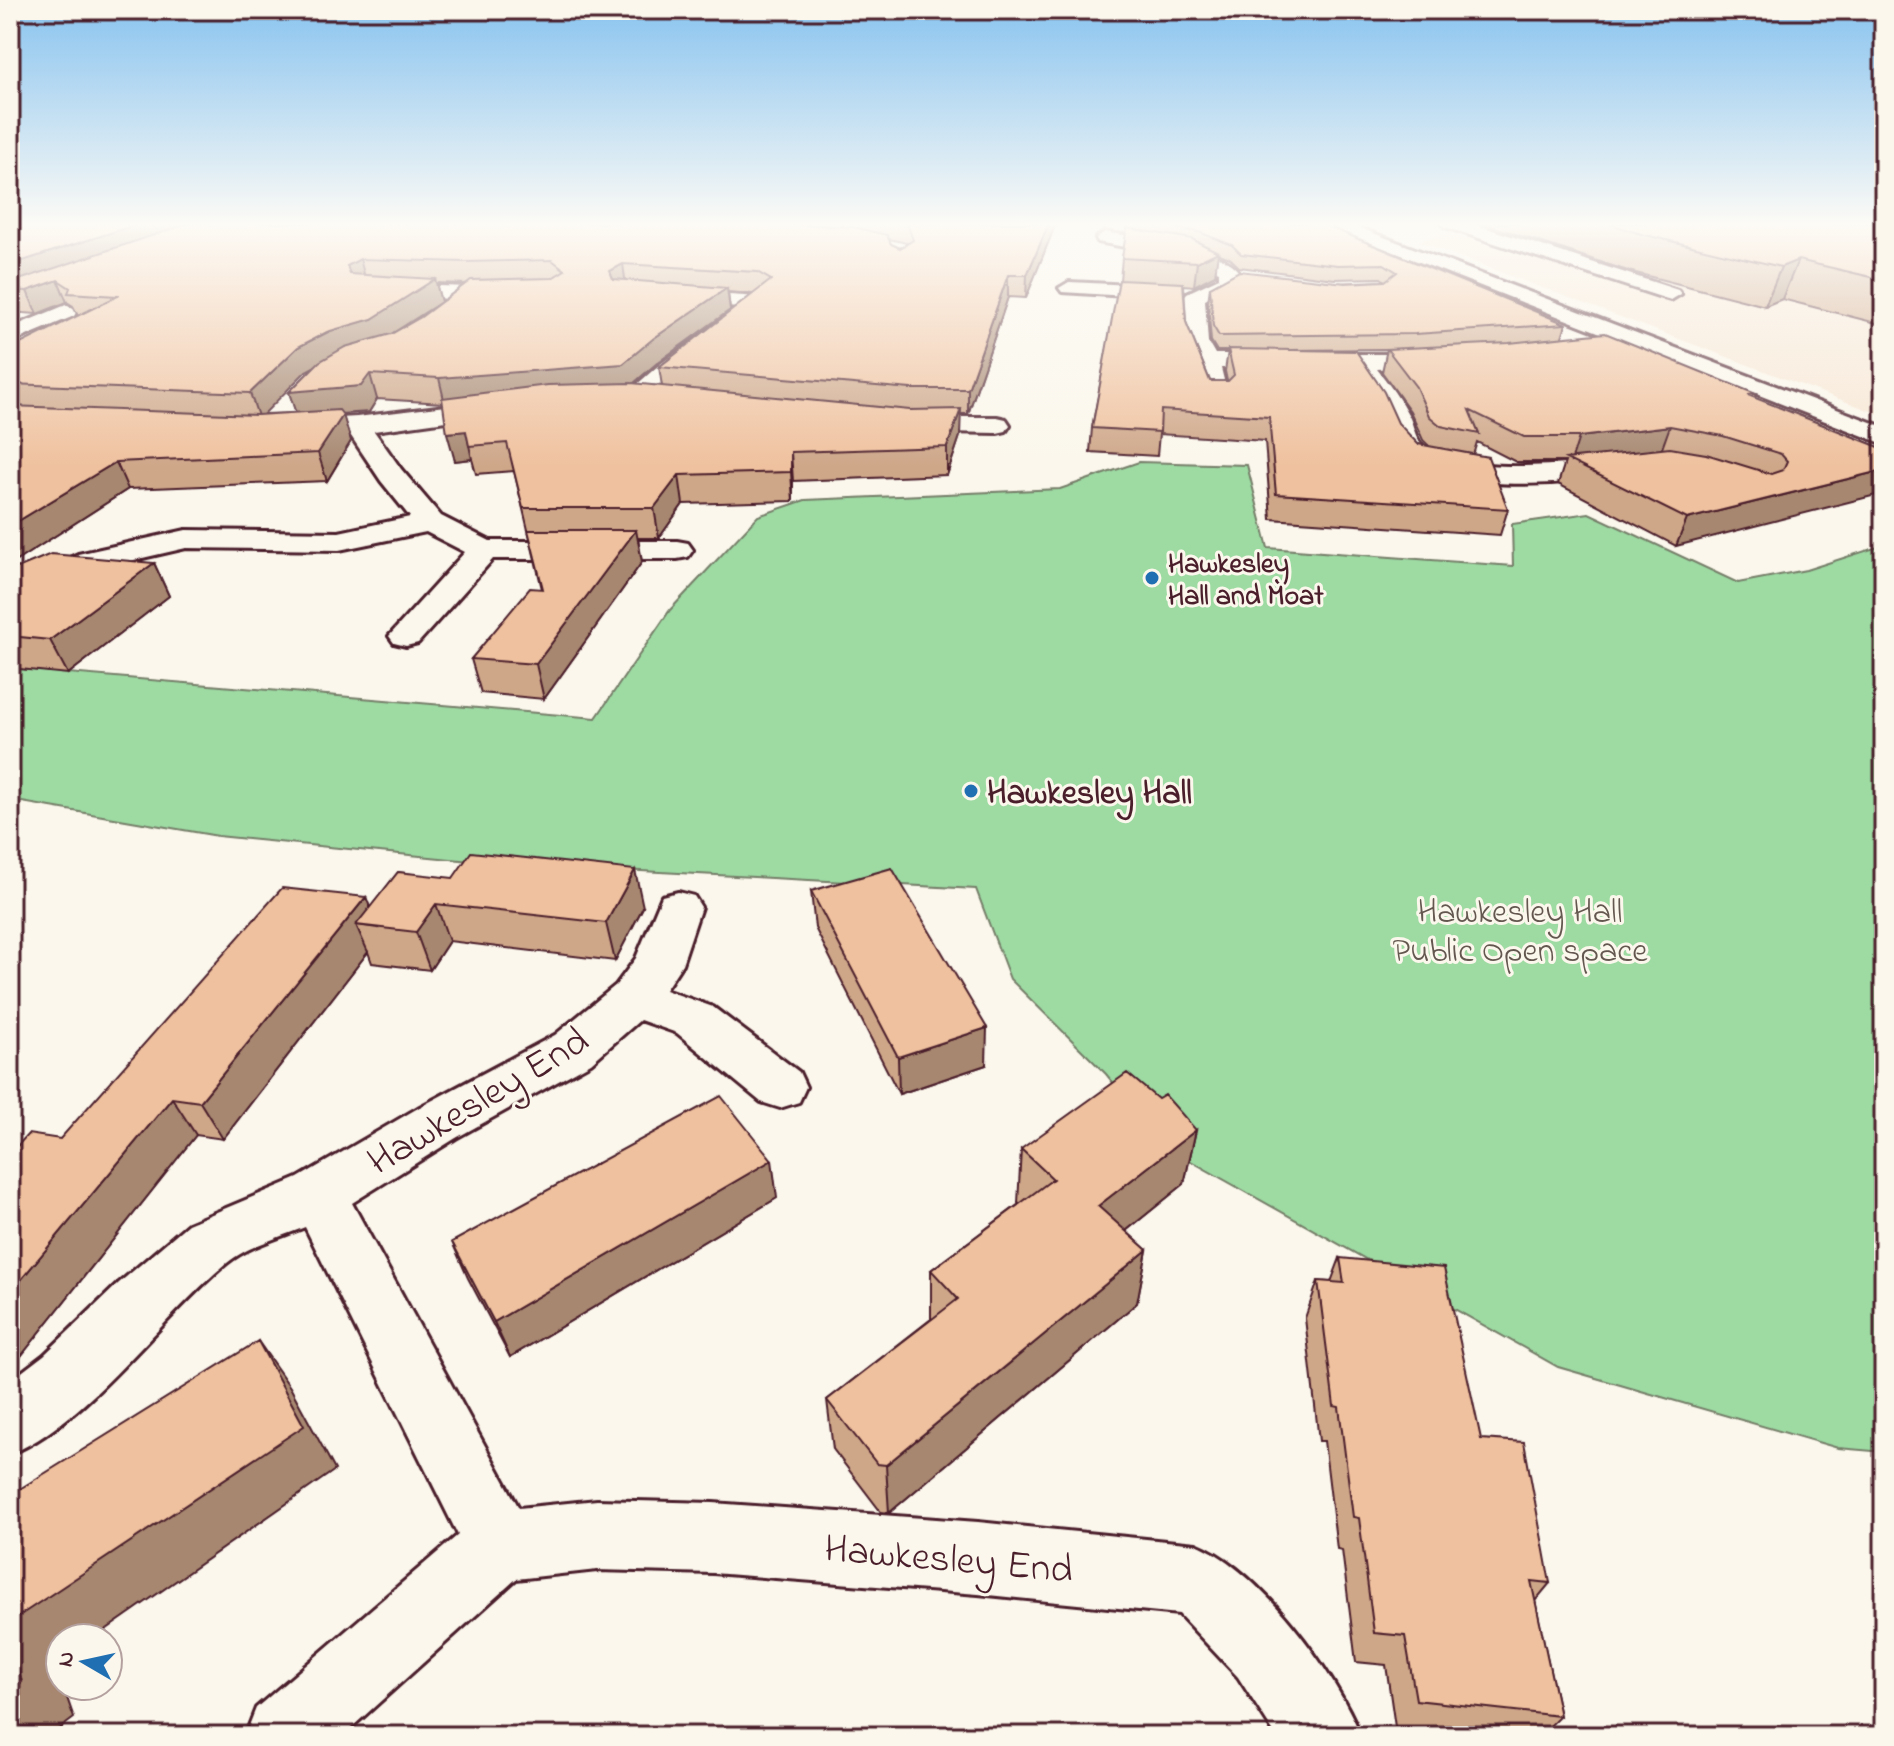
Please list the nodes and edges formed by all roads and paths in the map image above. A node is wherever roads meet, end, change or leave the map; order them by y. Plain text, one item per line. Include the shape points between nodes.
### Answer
1 (460, 304) edge
2 (757, 304) edge
3 (1194, 304) edge
4 (1542, 304) edge
5 (66, 311) edge
6 (418, 333) edge
7 (10, 336) edge
8 (1637, 341) junction
9 (1592, 346) edge
10 (1471, 358) edge
11 (1207, 361) junction
12 (1360, 363) junction
13 (1216, 396) edge
14 (664, 403) edge
15 (522, 405) edge
16 (286, 408) edge
17 (869, 422) edge
18 (357, 425) junction
19 (997, 425) dead end
20 (1884, 436) edge
21 (1646, 463) edge
22 (430, 522) junction
23 (484, 550) junction
24 (677, 550) dead end
25 (19, 594) edge
26 (406, 636) dead end
27 (678, 907) dead end
28 (633, 998) junction
29 (780, 1087) dead end
30 (318, 1195) junction
31 (10, 1422) edge
32 (501, 1545) junction
33 (284, 1736) edge
34 (1322, 1736) edge

1 - 6 street
2 - 14 street via 624,399
3 - 11 street via 1197,342
4 - 8 street
5 - 7 street
8 - 9 street
8 - 20 street
10 - 12 street
11 - 12 street
11 - 13 street
12 - 21 street via 1395,413 1408,446 1424,460 1525,474
15 - 18 street
16 - 18 street via 267,430
17 - 19 street
18 - 22 street
22 - 23 street
22 - 25 street via 339,541 186,539 89,561
23 - 24 street
23 - 26 street
27 - 28 street, Hawkesley End via 658,964
28 - 29 street via 695,1020
28 - 30 street, Hawkesley End via 573,1049
30 - 31 street, Hawkesley End via 209,1242 67,1377
30 - 32 street
32 - 33 street
32 - 34 street, Hawkesley End via 597,1535 713,1538 1196,1580 1265,1650

